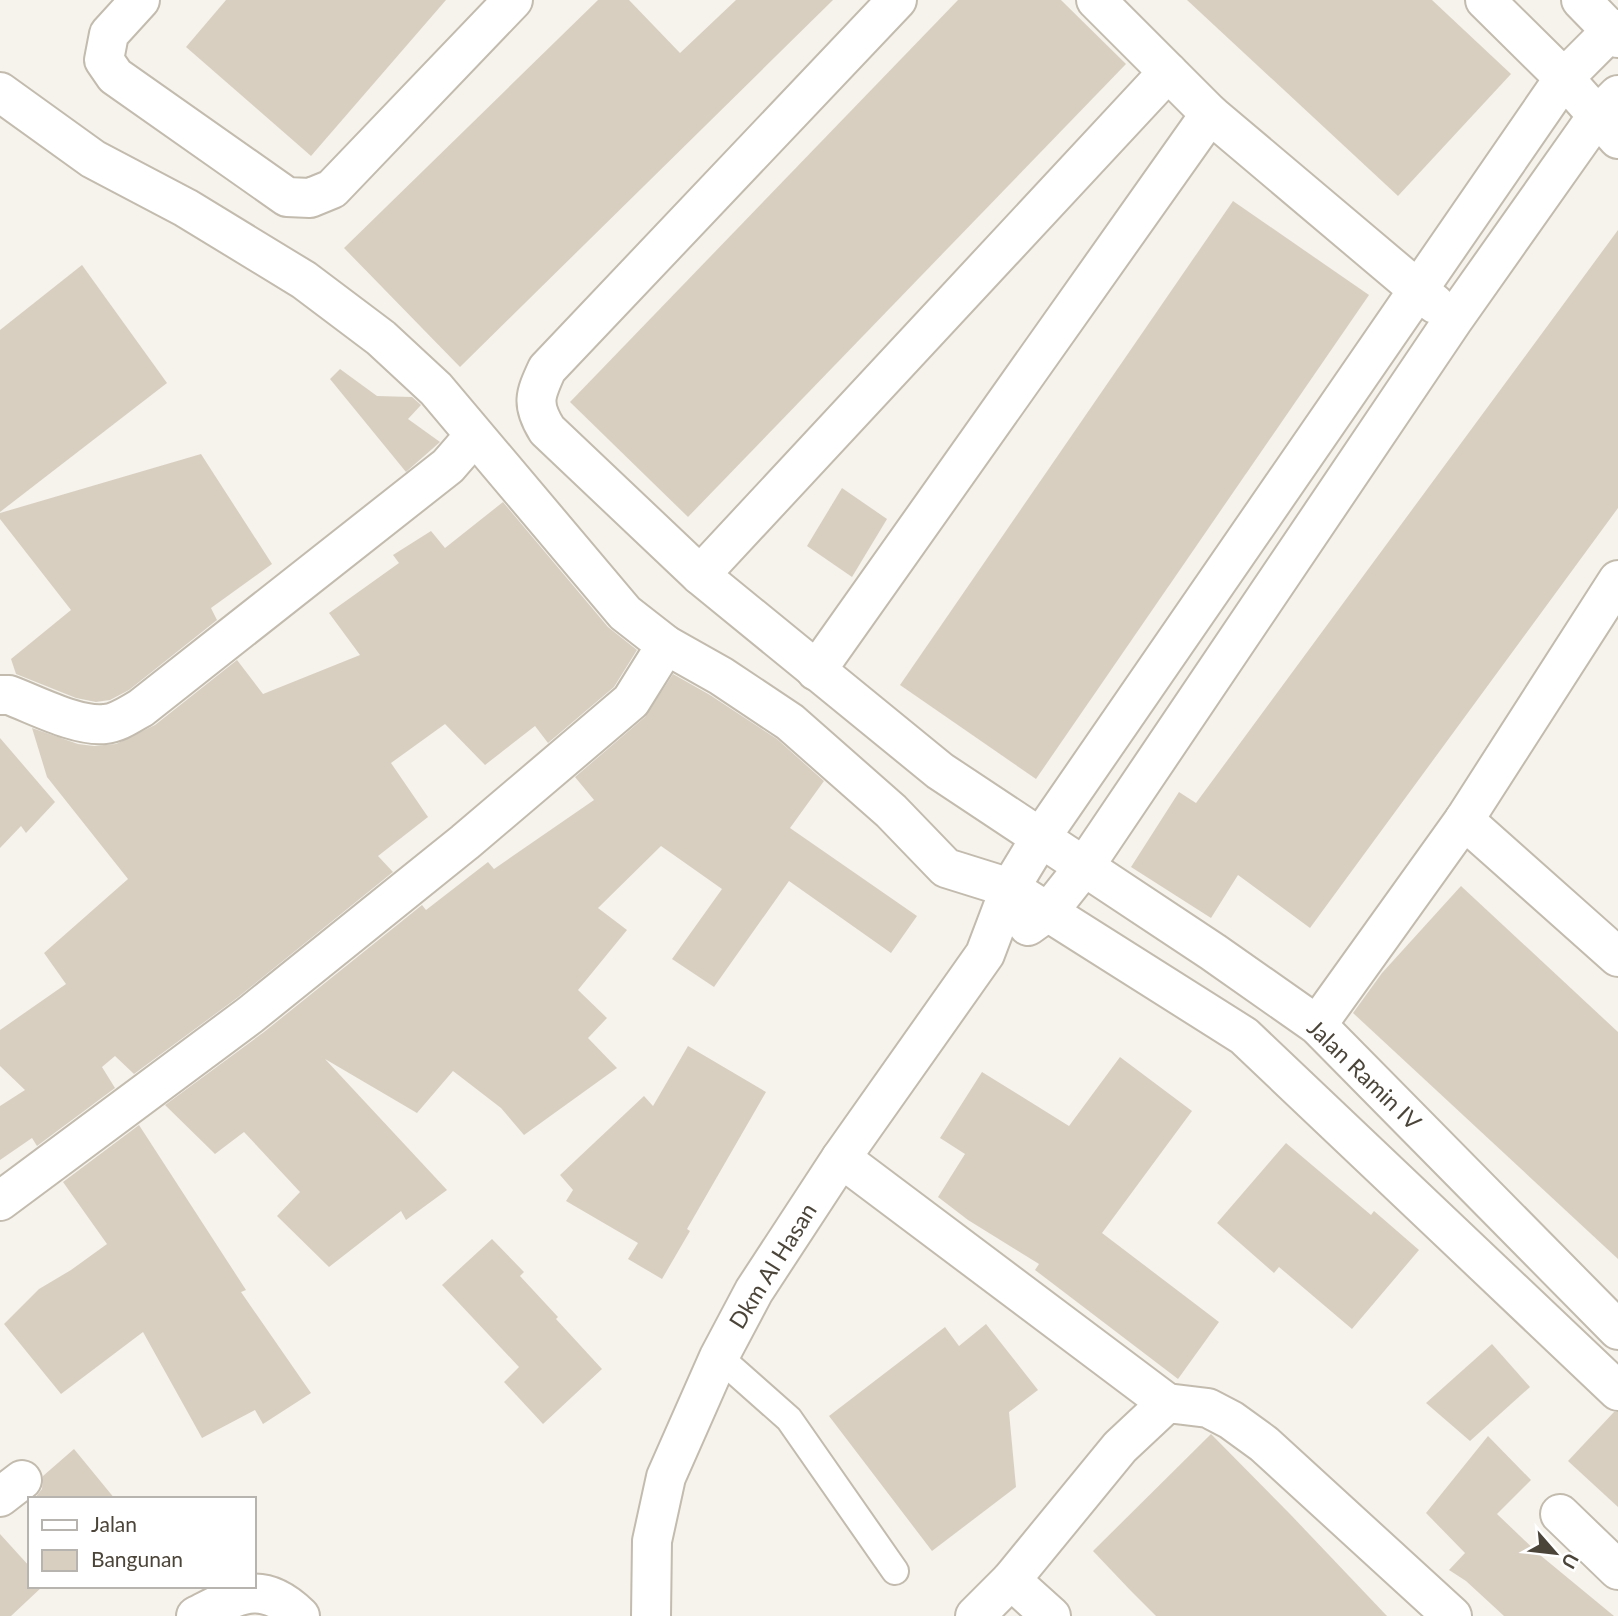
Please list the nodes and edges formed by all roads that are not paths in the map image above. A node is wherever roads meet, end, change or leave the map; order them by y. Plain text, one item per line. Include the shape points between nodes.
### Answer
1 (140, 0) edge
2 (513, 0) edge
3 (897, 0) edge
4 (1096, 0) edge
5 (1485, 0) edge
6 (1581, 0) edge
7 (1616, 32) edge
8 (1168, 72) junction
9 (1564, 78) junction
10 (0, 92) edge
11 (1210, 114) junction
12 (1611, 117) edge
13 (1418, 288) junction
14 (1453, 320) junction
15 (474, 436) junction
16 (700, 575) junction
17 (1616, 587) edge
18 (666, 645) junction
19 (816, 671) junction
20 (0, 695) edge
21 (1464, 820) junction
22 (1041, 837) junction
23 (1084, 867) junction
24 (1010, 888) junction
25 (1049, 911) junction
26 (985, 954) junction
27 (1618, 957) edge
28 (1317, 1025) junction
29 (841, 1158) junction
30 (0, 1201) edge
31 (1618, 1330) edge
32 (719, 1357) junction
33 (1618, 1391) edge
34 (1167, 1403) junction
35 (1560, 1514) dead end
36 (1618, 1570) edge
37 (895, 1571) dead end
38 (1011, 1580) junction
39 (197, 1616) edge
40 (300, 1616) edge
41 (651, 1616) edge
42 (975, 1616) edge
43 (1051, 1616) edge
44 (1452, 1616) edge

1 - 2 street via 109,34 104,60 115,76 287,197 310,198 332,189
3 - 16 street, Jalan Ramin IV via 547,369 537,393 537,414 547,429
4 - 8 street
5 - 9 street
6 - 7 street
7 - 9 street
8 - 11 street
8 - 16 street
9 - 12 street
9 - 13 street
10 - 15 street via 93,159 186,208 304,280 381,338 436,388
11 - 13 street
11 - 19 street
12 - 14 street
13 - 14 street
13 - 22 street
14 - 23 street
15 - 18 street via 625,614
15 - 20 street via 448,466 120,720 82,723
16 - 19 street, Jalan Ramin IV
17 - 21 street
18 - 24 street via 790,722 891,811 946,868
18 - 30 street via 631,701 465,842 250,1015
19 - 22 street, Jalan Ramin IV via 940,771
21 - 27 street
21 - 28 street
22 - 23 street, Jalan Ramin IV
22 - 24 street
23 - 25 street
23 - 28 street, Jalan Ramin IV
24 - 25 street
24 - 26 street
25 - 26 street
25 - 33 street via 1244,1036
26 - 29 street, Dkm Al Hasan
28 - 31 street, Jalan Ramin IV
29 - 32 street, Dkm Al Hasan via 754,1291
29 - 34 street
32 - 37 lane via 789,1419
32 - 41 street, Dkm Al Hasan via 666,1477 652,1541
34 - 38 street via 1121,1447
34 - 44 street via 1208,1408 1264,1444
35 - 36 street
38 - 42 street
38 - 43 street
39 - 40 street via 239,1595 267,1593

